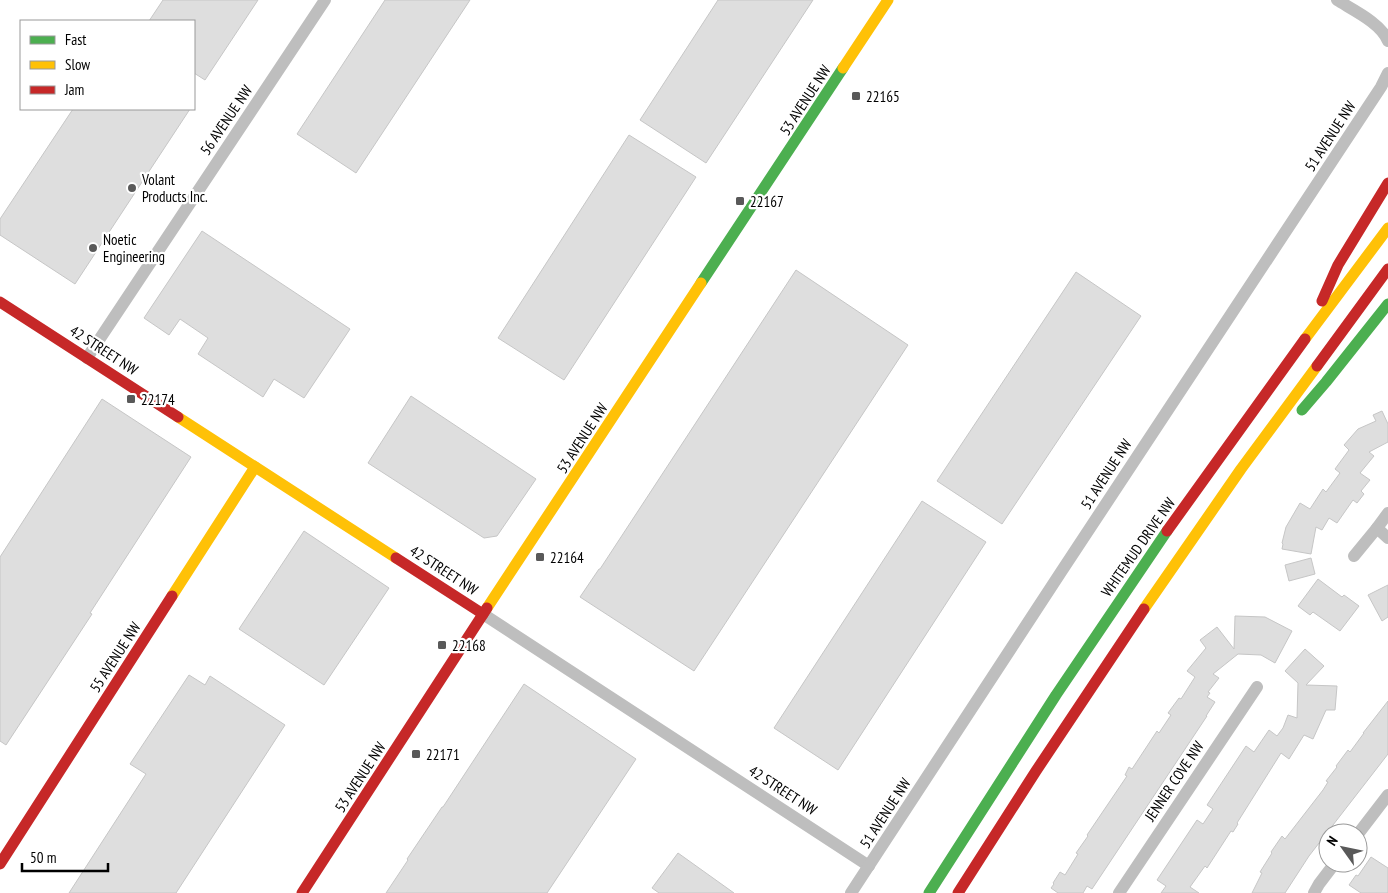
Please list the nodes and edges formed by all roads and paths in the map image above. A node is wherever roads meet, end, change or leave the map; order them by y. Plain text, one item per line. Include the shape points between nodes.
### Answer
1 (325, 0) edge
2 (888, 0) edge
3 (1337, 0) edge
4 (1388, 41) edge
5 (1388, 72) edge
6 (1388, 183) edge
7 (1388, 228) edge
8 (1388, 269) edge
9 (0, 302) edge
10 (1388, 304) edge
11 (1306, 337) junction
12 (87, 358) junction
13 (255, 467) junction
14 (1388, 513) edge
15 (1208, 516) junction
16 (1377, 528) junction
17 (1388, 538) edge
18 (1354, 556) dead end
19 (483, 614) junction
20 (1257, 687) dead end
21 (1388, 795) edge
22 (1366, 823) edge
23 (0, 864) edge
24 (869, 866) junction
25 (1327, 873) edge
26 (302, 893) edge
27 (851, 893) edge
28 (929, 893) edge
29 (958, 893) edge
30 (1119, 893) edge
31 (1314, 893) edge

1 - 12 street, 56 AVENUE NW
2 - 19 main road, 53 AVENUE NW
3 - 4 street via 1375,24
5 - 24 street, 51 AVENUE NW
6 - 11 main road via 1338,264
7 - 11 main road, WHITEMUD DRIVE NW
8 - 15 main road
9 - 12 main road, 42 STREET NW
10 - 15 main road via 1326,382
11 - 28 main road, WHITEMUD DRIVE NW via 1107,619
12 - 13 main road, 42 STREET NW
13 - 19 main road, 42 STREET NW
13 - 23 main road, 55 AVENUE NW
14 - 16 street
15 - 29 main road via 1083,698
16 - 17 street
16 - 18 street
19 - 24 street, 42 STREET NW
19 - 26 main road, 53 AVENUE NW
20 - 30 street, JENNER COVE NW
21 - 22 street
24 - 27 street, 51 AVENUE NW
25 - 31 street

